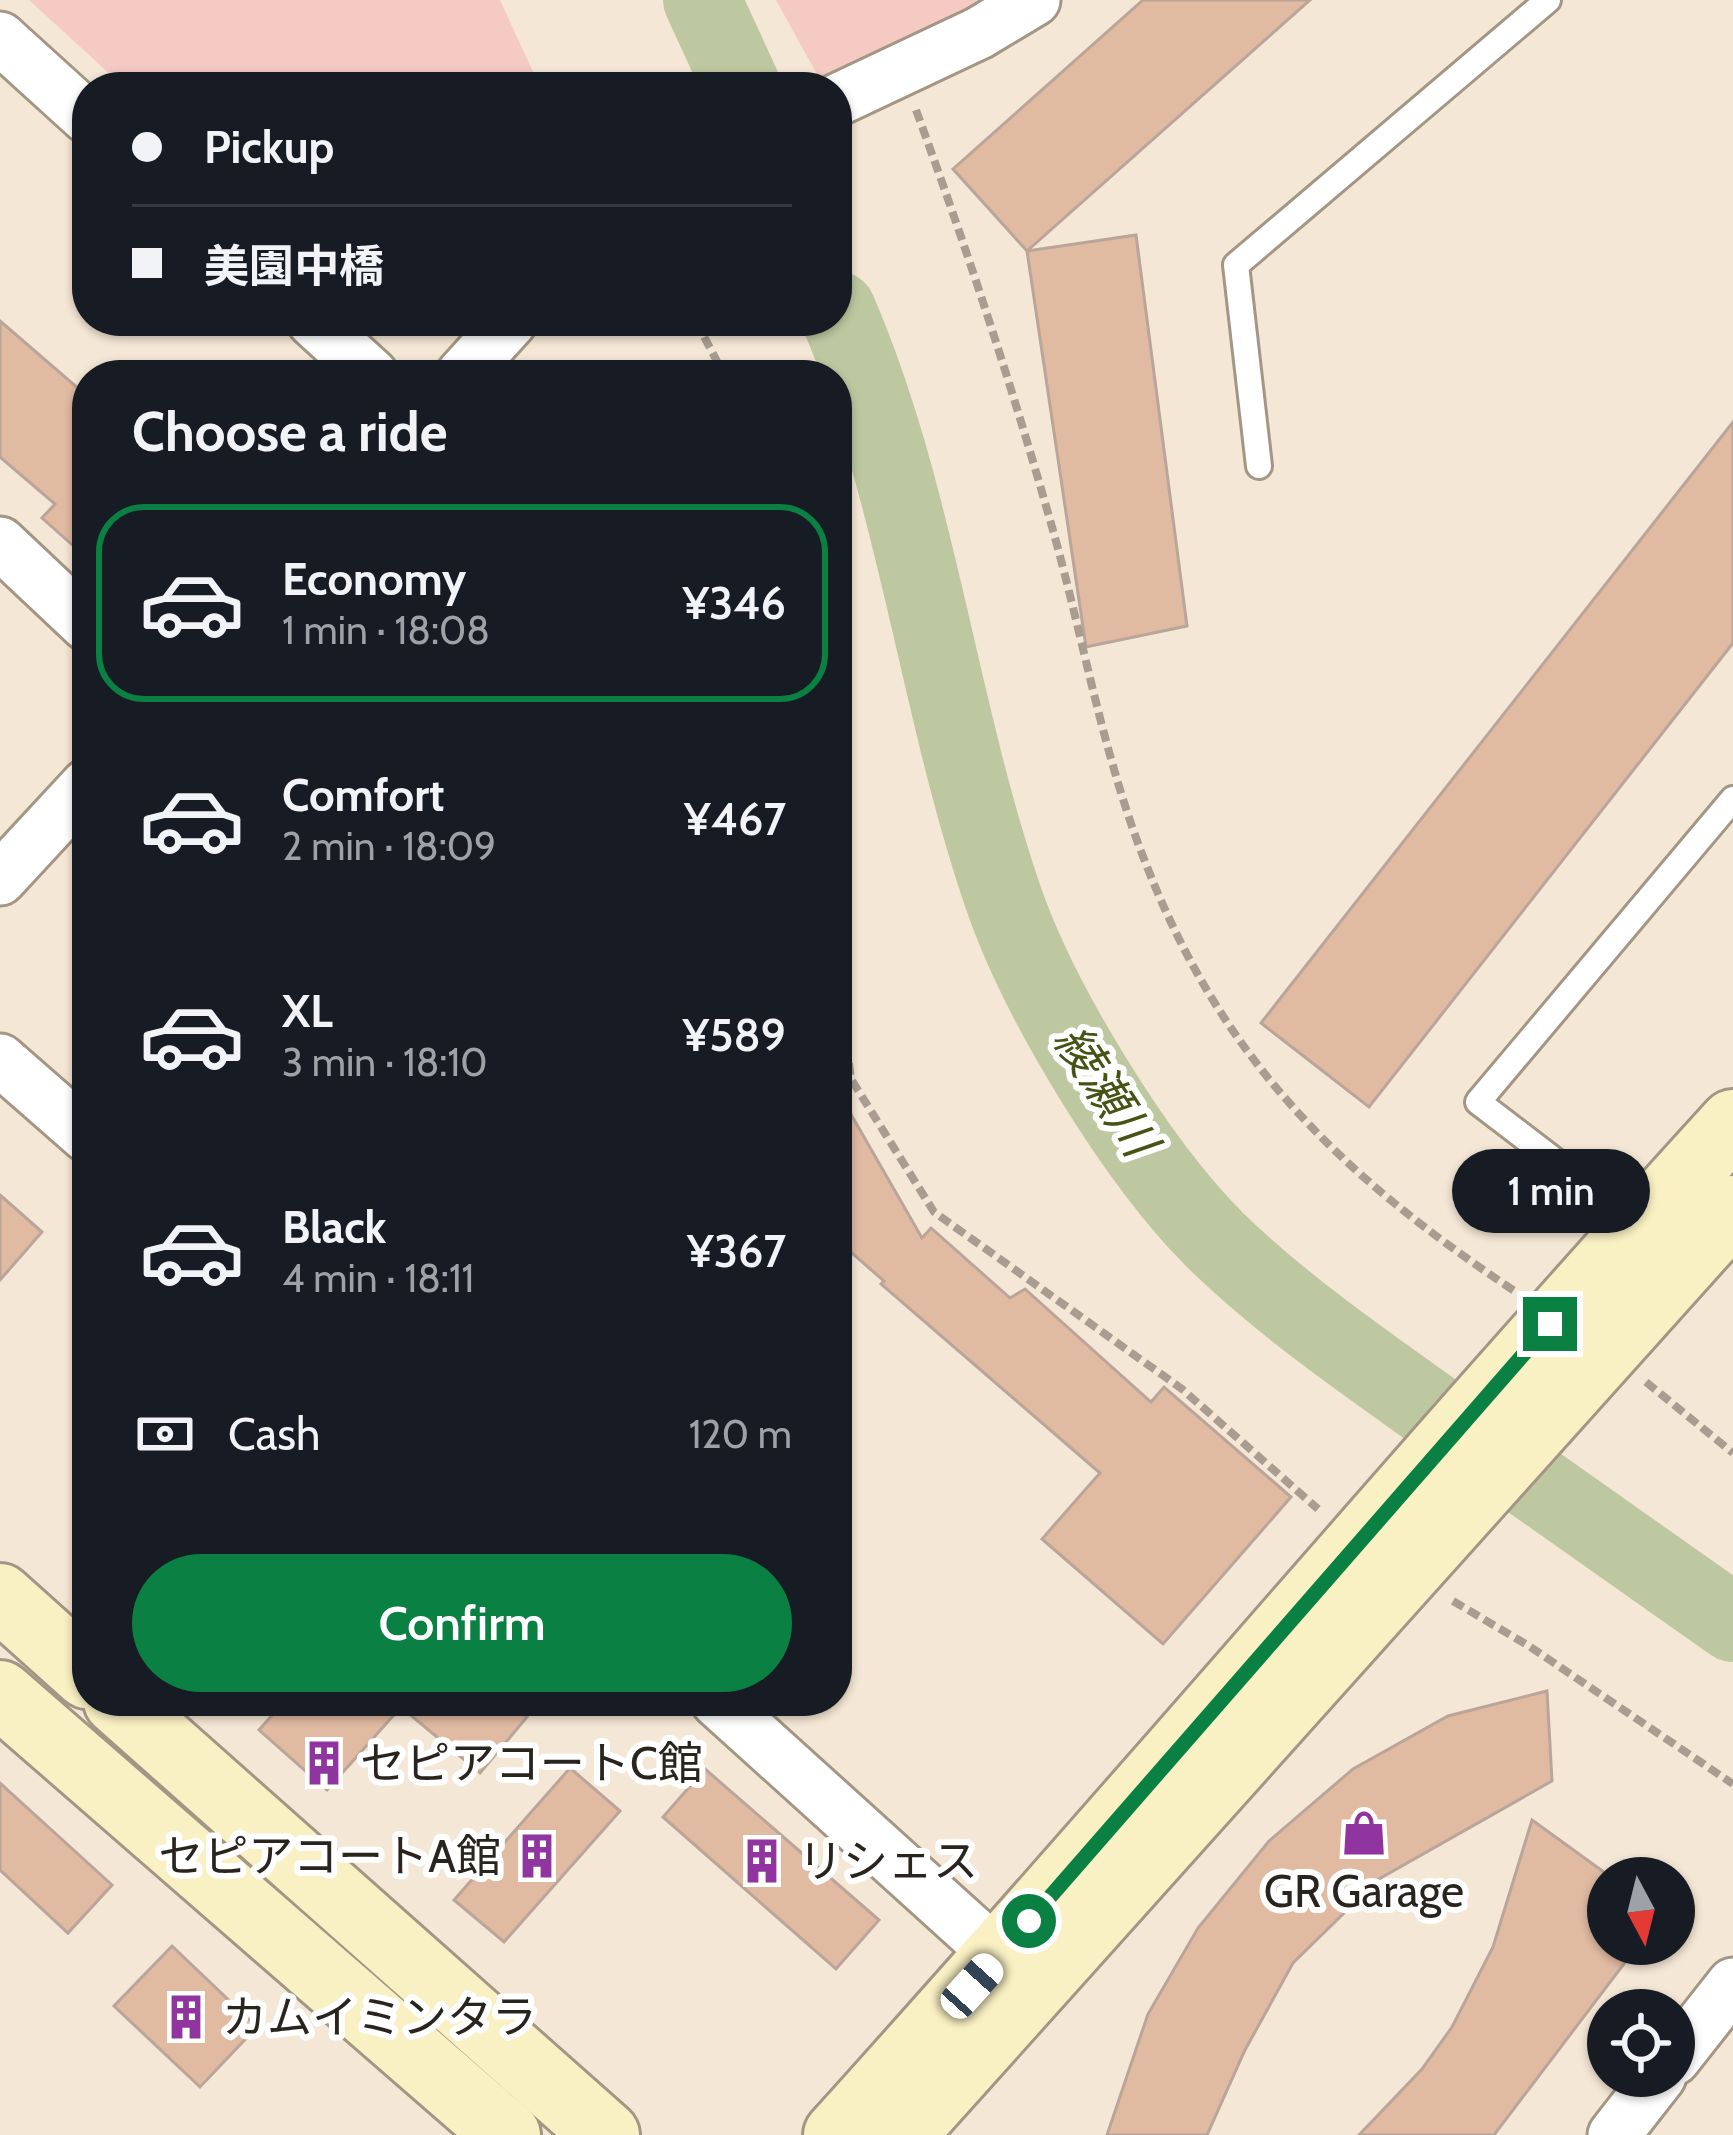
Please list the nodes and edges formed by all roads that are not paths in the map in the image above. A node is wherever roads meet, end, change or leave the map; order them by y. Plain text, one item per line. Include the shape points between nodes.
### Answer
1 (1034, 0) edge
2 (1549, 0) edge
3 (0, 38) edge
4 (874, 83) edge
5 (72, 103) edge
6 (329, 336) edge
7 (497, 336) edge
8 (356, 360) edge
9 (476, 360) edge
10 (1259, 466) dead end
11 (0, 543) edge
12 (72, 611) edge
13 (1733, 799) edge
14 (72, 800) edge
15 (0, 879) edge
16 (0, 1060) edge
17 (72, 1123) edge
18 (1733, 1124) edge
19 (1733, 1209) edge
20 (1640, 1226) junction
21 (1577, 1341) junction
22 (1393, 1547) junction
23 (0, 1598) edge
24 (72, 1662) edge
25 (0, 1694) edge
26 (134, 1716) edge
27 (734, 1716) edge
28 (999, 1956) junction
29 (1733, 1984) edge
30 (1695, 2032) edge
31 (1644, 2097) edge
32 (507, 2135) edge
33 (606, 2135) edge
34 (837, 2135) edge
35 (902, 2135) edge
36 (1614, 2135) edge

1 - 4 street
2 - 10 lane via 1236,265
3 - 5 street
6 - 8 street
7 - 9 street
11 - 12 street
13 - 20 lane via 1478,1102
14 - 15 street
16 - 17 street
18 - 20 street
19 - 21 street
20 - 21 street
21 - 22 street
22 - 28 street
22 - 35 street
23 - 24 street
25 - 32 street
26 - 33 street
27 - 28 street
28 - 34 street
29 - 30 street
31 - 36 street

